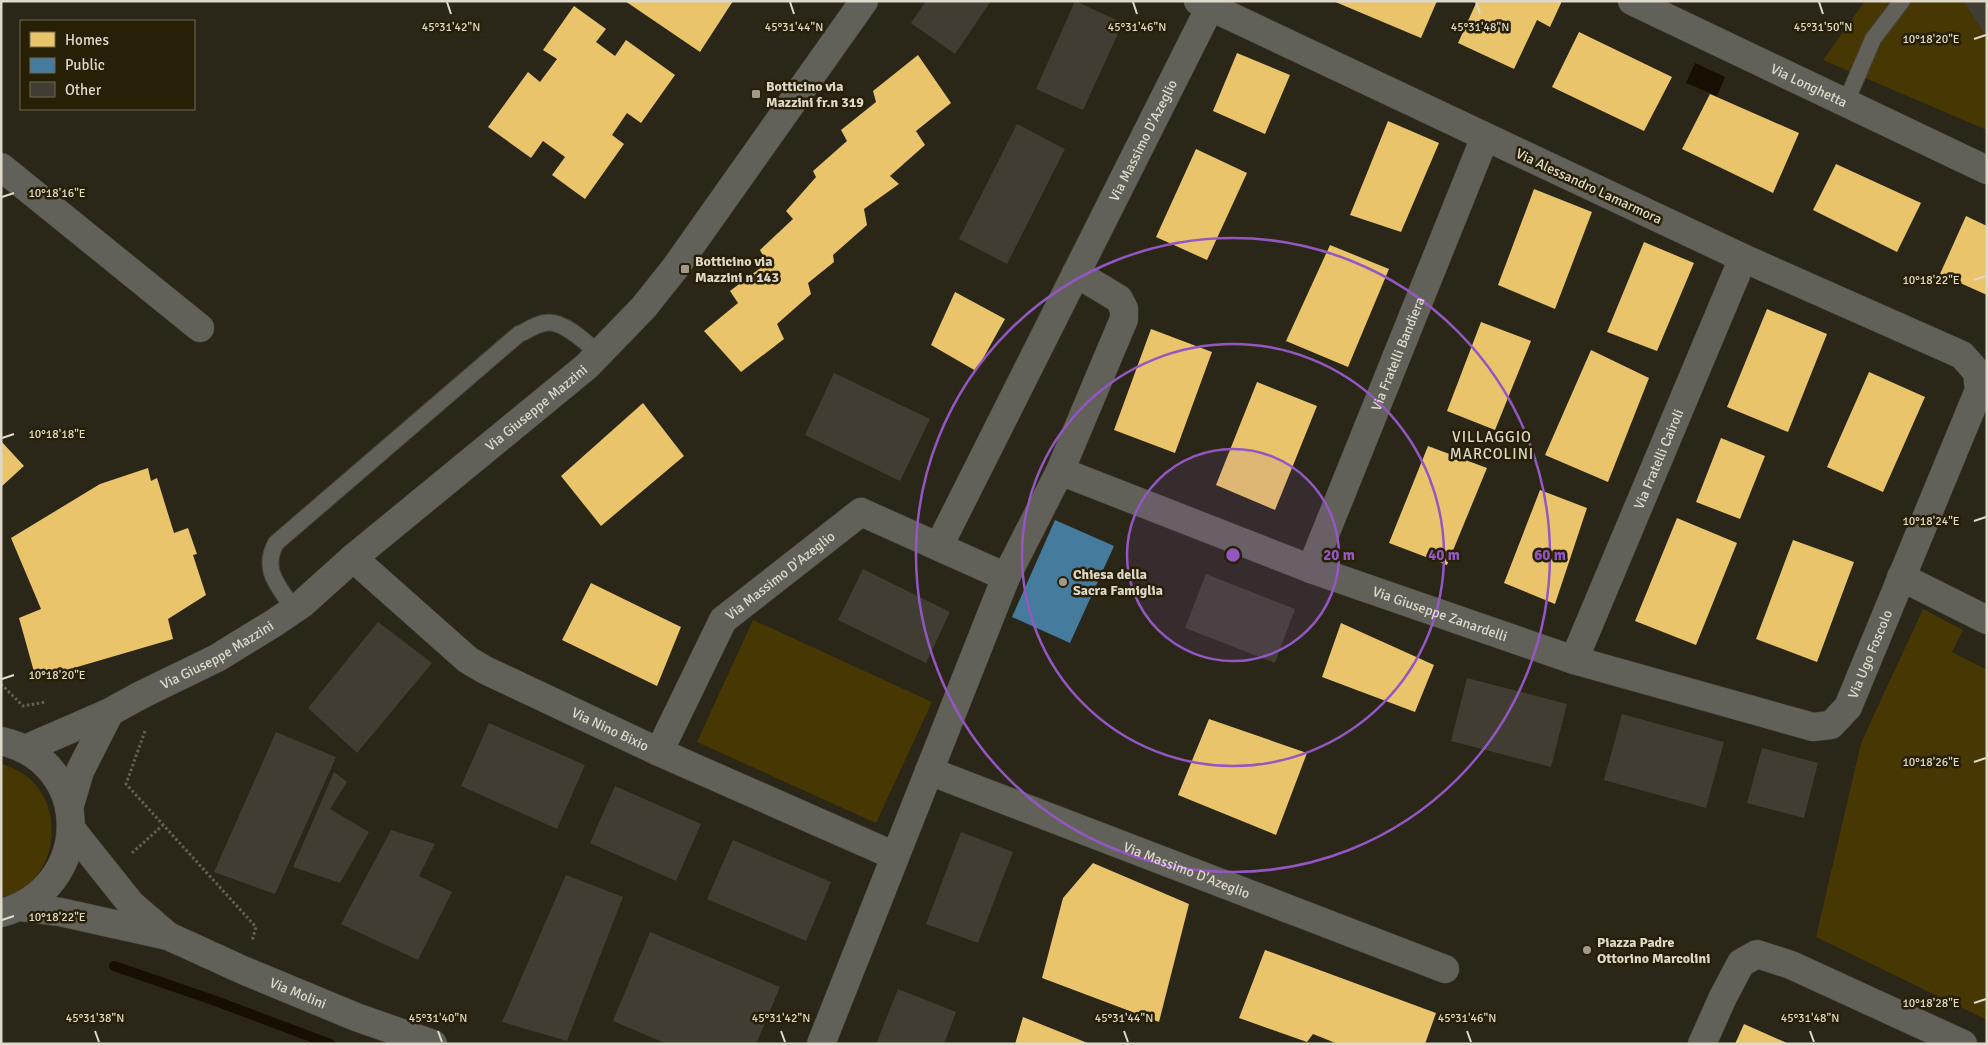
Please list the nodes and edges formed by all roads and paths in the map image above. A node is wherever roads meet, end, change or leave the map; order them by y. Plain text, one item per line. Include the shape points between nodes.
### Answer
1 (864, 1) edge
2 (1632, 1) edge
3 (1902, 1) edge
4 (1204, 4) edge
5 (1846, 102) junction
6 (1485, 137) junction
7 (1, 167) edge
8 (1987, 170) edge
9 (1743, 258) junction
10 (1076, 273) junction
11 (200, 328) dead end
12 (599, 354) junction
13 (1977, 372) joint
14 (1060, 471) junction
15 (940, 546) junction
16 (353, 558) junction
17 (1311, 569) junction
18 (1006, 576) junction
19 (1901, 577) junction
20 (294, 609) junction
21 (1987, 620) edge
22 (1574, 660) junction
23 (110, 712) junction
24 (148, 725) dead end
25 (1831, 725) joint
26 (11, 742) edge
27 (659, 752) junction
28 (929, 771) junction
29 (70, 819) junction
30 (163, 825) junction
31 (128, 856) dead end
32 (895, 856) junction
33 (11, 910) edge
34 (168, 936) junction
35 (1444, 969) dead end
36 (245, 971) junction
37 (433, 1044) edge
38 (821, 1044) edge
39 (1702, 1044) edge
40 (1963, 1044) edge

1 - 12 street, Via Giuseppe Mazzini via 675,268 644,308
2 - 5 street, Via Longhetta
3 - 5 lane via 1873,39
4 - 6 street, Via Alessandro Lamarmora
4 - 10 street, Via Massimo D'Azeglio
5 - 8 street, Via Longhetta
6 - 9 street, Via Alessandro Lamarmora
6 - 17 street, Via Fratelli Bandiera
7 - 11 street
9 - 13 street, Via Alessandro Lamarmora via 1962,355
9 - 22 street, Via Fratelli Cairoli
10 - 14 street via 1119,299 1124,318
10 - 15 street, Via Massimo D'Azeglio
12 - 16 street, Via Giuseppe Mazzini
12 - 20 lane via 567,328 546,322 519,334 276,543 270,554 270,566 275,582
13 - 19 street, Via Ugo Foscolo via 1979,390
14 - 17 street, Via Giuseppe Zanardelli
14 - 18 street
15 - 18 street, Via Massimo D'Azeglio
15 - 27 street, Via Massimo D'Azeglio via 860,512 723,620
16 - 20 street, Via Giuseppe Mazzini
16 - 27 street, Via Nino Bixio via 468,660
17 - 22 street, Via Giuseppe Zanardelli
18 - 28 street
19 - 21 street
19 - 25 street, Via Ugo Foscolo via 1848,707
20 - 23 street, Via Giuseppe Mazzini via 239,645
22 - 25 street, Via Giuseppe Zanardelli via 1813,727
23 - 26 street, Via Giuseppe Mazzini
23 - 29 street via 80,771
24 - 30 path via 126,784
26 - 29 street, Via Molini via 45,764 60,784
27 - 32 street, Via Nino Bixio
28 - 32 street
28 - 35 street, Via Massimo D'Azeglio
29 - 33 street via 68,849 62,867 38,896
29 - 34 street, Via Molini via 131,904
30 - 31 path
30 - 36 path via 256,927
32 - 38 street
33 - 34 street, Via Molini via 60,912
34 - 36 street, Via Molini
36 - 37 street, Via Molini via 356,1017
39 - 40 street via 1741,963 1757,954 1792,965

